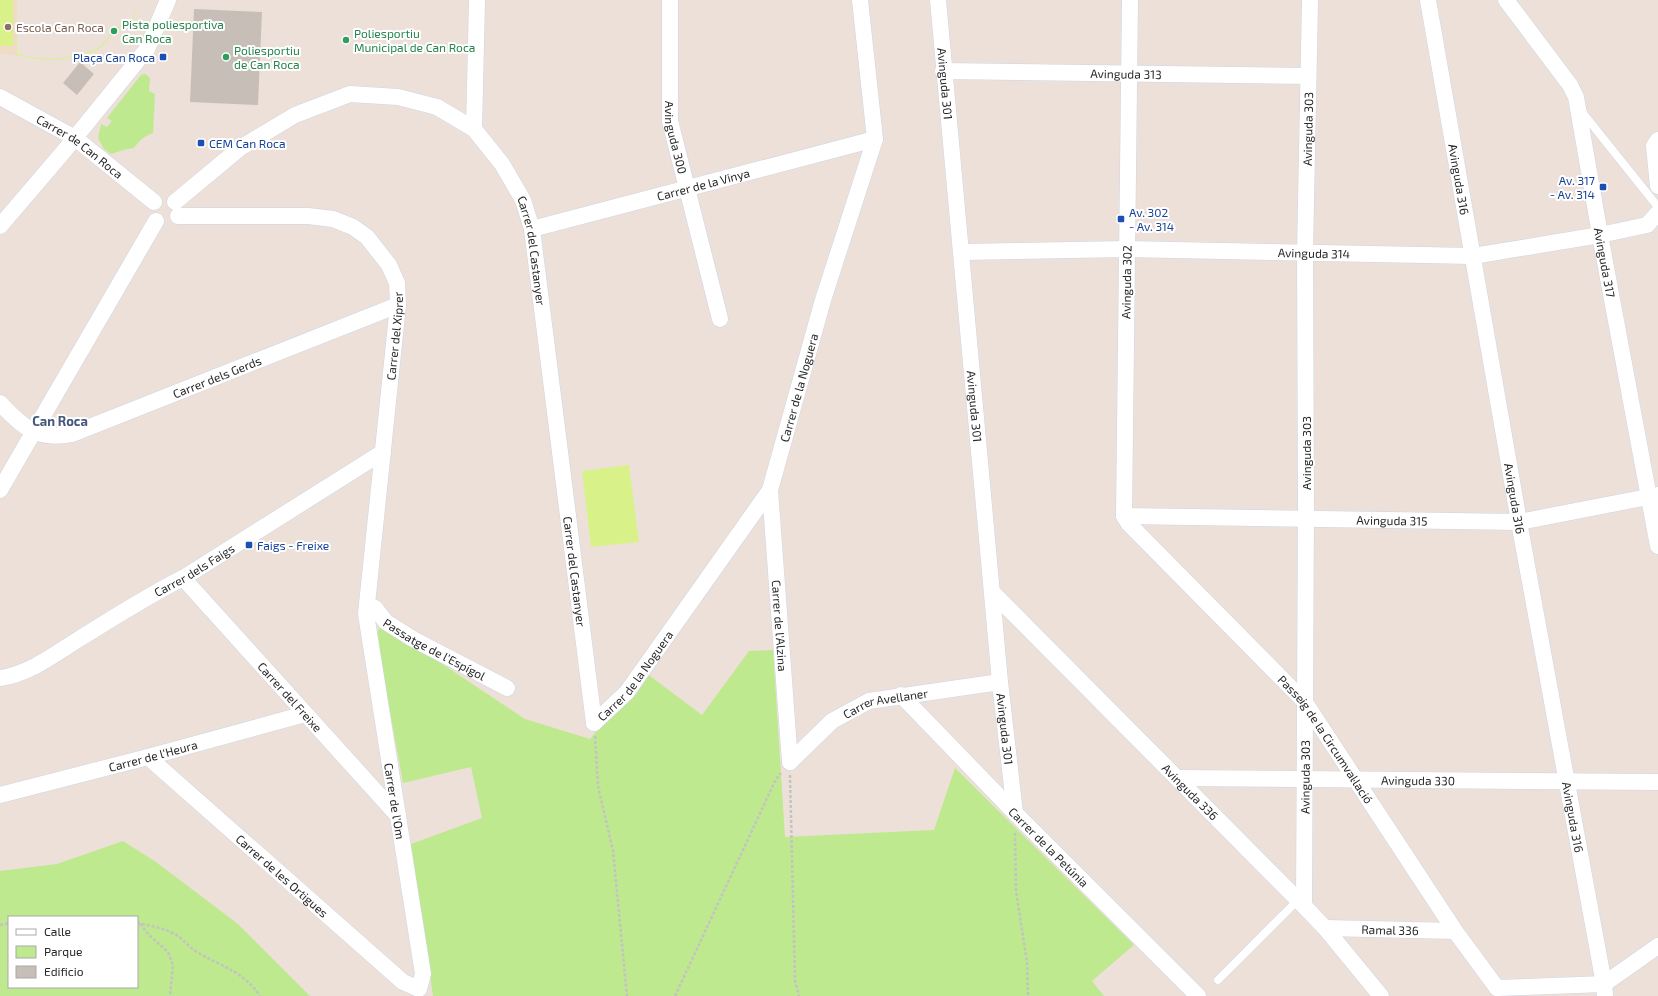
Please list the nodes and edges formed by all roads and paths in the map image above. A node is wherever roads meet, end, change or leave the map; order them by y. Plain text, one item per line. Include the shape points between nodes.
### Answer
1 (168, 0) edge
2 (477, 0) edge
3 (670, 0) edge
4 (860, 0) edge
5 (938, 0) edge
6 (1130, 0) edge
7 (1310, 0) edge
8 (1428, 0) edge
9 (1506, 0) edge
10 (943, 71) junction
11 (1130, 74) junction
12 (1308, 76) junction
13 (0, 97) edge
14 (1578, 108) junction
15 (474, 129) junction
16 (75, 138) junction
17 (875, 139) junction
18 (1658, 140) edge
19 (1658, 186) edge
20 (687, 189) junction
21 (154, 202) junction
22 (1658, 207) edge
23 (176, 209) junction
24 (1658, 213) edge
25 (156, 221) junction
26 (0, 226) edge
27 (532, 229) junction
28 (1600, 235) junction
29 (1126, 249) junction
30 (962, 252) junction
31 (1305, 253) junction
32 (1473, 256) junction
33 (398, 305) junction
34 (720, 319) dead end
35 (0, 403) edge
36 (34, 432) junction
37 (383, 452) junction
38 (0, 490) edge
39 (770, 490) junction
40 (1654, 496) edge
41 (1124, 516) junction
42 (1306, 520) junction
43 (1520, 522) junction
44 (1658, 546) edge
45 (183, 578) junction
46 (993, 593) junction
47 (366, 609) junction
48 (0, 678) edge
49 (1000, 682) junction
50 (508, 688) dead end
51 (901, 695) junction
52 (1304, 701) junction
53 (305, 714) junction
54 (594, 723) junction
55 (148, 757) junction
56 (790, 762) junction
57 (1178, 778) junction
58 (1304, 778) junction
59 (1356, 780) junction
60 (1568, 781) junction
61 (1658, 782) edge
62 (0, 795) edge
63 (1015, 813) junction
64 (398, 816) junction
65 (1301, 903) junction
66 (138, 923) edge
67 (138, 923) edge
68 (1325, 928) junction
69 (1455, 931) junction
70 (1658, 946) edge
71 (1218, 980) dead end
72 (419, 989) joint
73 (1604, 990) edge
74 (1496, 992) edge
75 (170, 996) edge
76 (260, 996) edge
77 (627, 996) edge
78 (675, 996) edge
79 (799, 996) edge
80 (1028, 996) edge
81 (1198, 996) edge
82 (1381, 996) edge

1 - 16 street via 147,49
2 - 15 street
3 - 20 street, Avinguda 300 via 670,121
4 - 17 street, Carrer de la Noguera
5 - 10 street, Avinguda 301
6 - 11 street, Avinguda 302
7 - 12 street, Avinguda 303
8 - 32 street, Avinguda 316
9 - 14 street, Avinguda 317 via 1570,85
10 - 11 street, Avinguda 313
10 - 30 street, Avinguda 301
11 - 12 street, Avinguda 313
11 - 29 street, Avinguda 302
12 - 31 street, Avinguda 303
13 - 16 street, Carrer de Can Roca
14 - 22 lane
14 - 28 street, Avinguda 317
15 - 23 street, Carrer del Castanyer via 437,107 398,97 350,94 295,115 240,148
15 - 27 street, Carrer del Castanyer via 502,164 523,200
16 - 21 street, Carrer de Can Roca
16 - 26 street
17 - 20 street, Carrer de la Vinya
17 - 39 street, Carrer de la Noguera via 823,300
18 - 19 street via 1654,146
20 - 27 street, Carrer de la Vinya
20 - 34 street, Avinguda 300
21 - 23 street via 165,197
21 - 25 street via 152,212
23 - 25 street via 168,224
23 - 33 street, Carrer del Xiprer via 308,216 333,219 353,227 367,237 389,265 398,283
24 - 28 street, Avinguda 314 via 1647,225
25 - 36 street
27 - 54 street, Carrer del Castanyer
28 - 32 street, Avinguda 314
28 - 40 street, Avinguda 317
29 - 30 street, Avinguda 314
29 - 31 street, Avinguda 314
29 - 41 street, Avinguda 302
30 - 46 street, Avinguda 301
31 - 32 street, Avinguda 314
31 - 42 street, Avinguda 303
32 - 43 street, Avinguda 316
33 - 36 street, Carrer dels Gerds via 72,434 55,437
33 - 37 street, Carrer del Xiprer
35 - 36 street via 13,417
36 - 38 street
37 - 45 street, Carrer dels Faigs
37 - 47 street, Carrer del Xiprer
39 - 54 street, Carrer de la Noguera via 627,692
39 - 56 street, Carrer de l'Alzina
40 - 43 street, Avinguda 315
40 - 44 street, Avinguda 317
41 - 42 street, Avinguda 315
41 - 52 street, Passeig de la Circumval·lació
42 - 43 street, Avinguda 315
42 - 52 street, Avinguda 303
43 - 60 street, Avinguda 316
45 - 48 street, Carrer dels Faigs via 154,592 50,657 14,676
45 - 53 street, Carrer del Freixe
46 - 49 street, Avinguda 301
46 - 57 street, Avinguda 336
47 - 50 street, Passatge de l'Espígol via 375,608 386,622 413,639
47 - 64 street, Carrer de l'Om
49 - 51 street, Carrer Avellaner
49 - 63 street, Avinguda 301
51 - 56 street, Carrer Avellaner via 869,701 832,721
51 - 63 street, Carrer de la Petúnia
52 - 58 street, Avinguda 303
52 - 59 street, Passeig de la Circumval·lació
53 - 55 street, Carrer de l'Heura
53 - 64 street, Carrer del Freixe
54 - 77 path via 598,786 613,850
55 - 62 street, Carrer de l'Heura
55 - 72 street, Carrer de les Ortigues via 403,982
56 - 78 path via 776,779
56 - 79 path via 795,980
57 - 58 street, Avinguda 330
57 - 65 street, Avinguda 336
58 - 59 street, Avinguda 330
58 - 65 street, Avinguda 303
59 - 60 street, Avinguda 330
59 - 69 street, Passeig de la Circumval·lació
60 - 61 street, Avinguda 330
60 - 73 street, Avinguda 316
63 - 80 path via 1016,891 1027,962
63 - 81 street, Carrer de la Petúnia
64 - 72 street, Carrer de l'Om via 423,974
65 - 68 street, Avinguda 336
65 - 71 lane
66 - 75 path via 168,952 173,965
67 - 76 path via 164,929 178,936 196,952 251,983
68 - 69 street, Ramal 336
68 - 82 street, Avinguda 336
69 - 74 street, Passeig de la Circumval·lació
70 - 73 street
73 - 74 street

